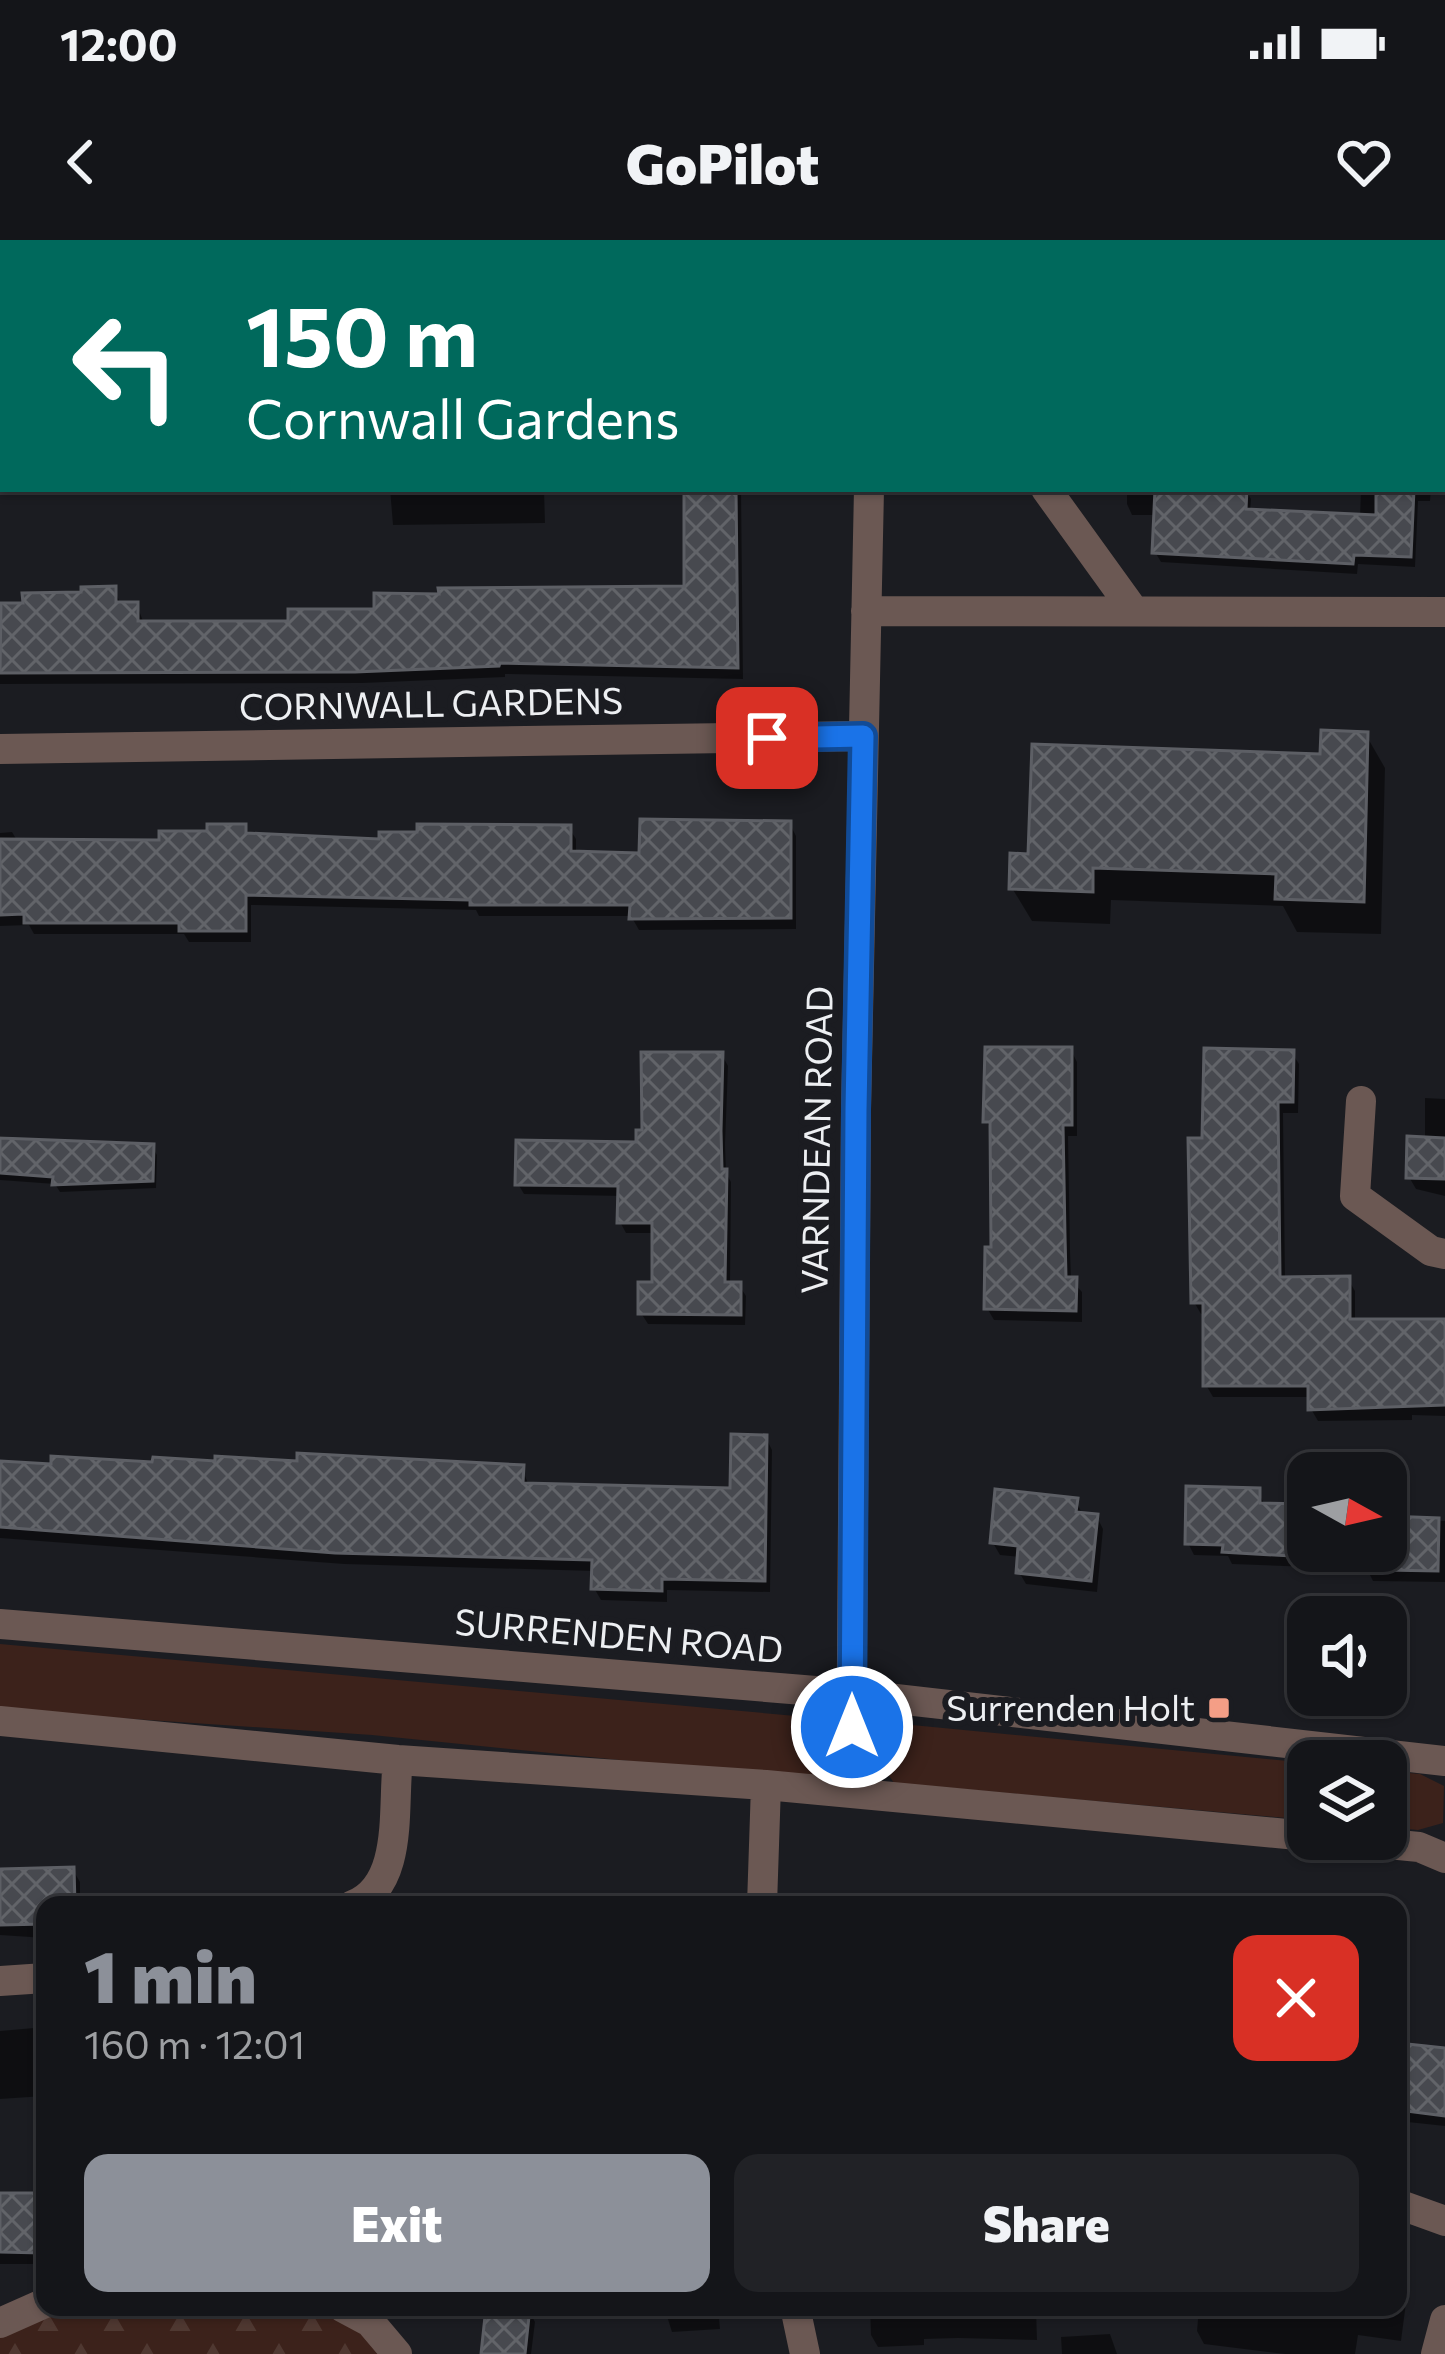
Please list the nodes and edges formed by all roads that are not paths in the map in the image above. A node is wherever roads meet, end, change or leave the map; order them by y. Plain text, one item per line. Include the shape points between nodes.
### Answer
1 (869, 492) edge
2 (1048, 492) edge
3 (866, 611) junction
4 (1134, 611) junction
5 (1445, 612) edge
6 (863, 736) junction
7 (0, 749) edge
8 (1360, 1101) dead end
9 (1445, 1254) edge
10 (0, 1624) edge
11 (852, 1694) junction
12 (0, 1721) edge
13 (398, 1760) junction
14 (1445, 1760) edge
15 (766, 1785) junction
16 (851, 1792) junction
17 (1287, 1834) edge
18 (1407, 1846) edge
19 (1445, 1858) edge
20 (370, 1896) edge
21 (762, 1896) edge
22 (36, 1979) edge
23 (0, 1981) edge
24 (1407, 2207) edge
25 (1445, 2221) edge
26 (36, 2307) edge
27 (359, 2316) edge
28 (797, 2316) edge
29 (1445, 2320) edge
30 (0, 2323) edge
31 (398, 2354) edge
32 (805, 2354) edge
33 (1436, 2354) edge

1 - 3 street, VARNDEAN ROAD
2 - 4 street
3 - 4 street
3 - 6 street, VARNDEAN ROAD
4 - 5 street
6 - 7 street, CORNWALL GARDENS
6 - 11 street, VARNDEAN ROAD
8 - 9 street via 1354,1196
10 - 11 street, SURRENDEN ROAD
11 - 14 street, SURRENDEN ROAD
11 - 16 street, VARNDEAN ROAD
12 - 13 street
13 - 15 street
13 - 20 street via 390,1856
15 - 16 street
15 - 21 street
16 - 17 street
18 - 19 street
22 - 23 street
24 - 25 street
26 - 30 street
27 - 31 street
28 - 32 street
29 - 33 street

